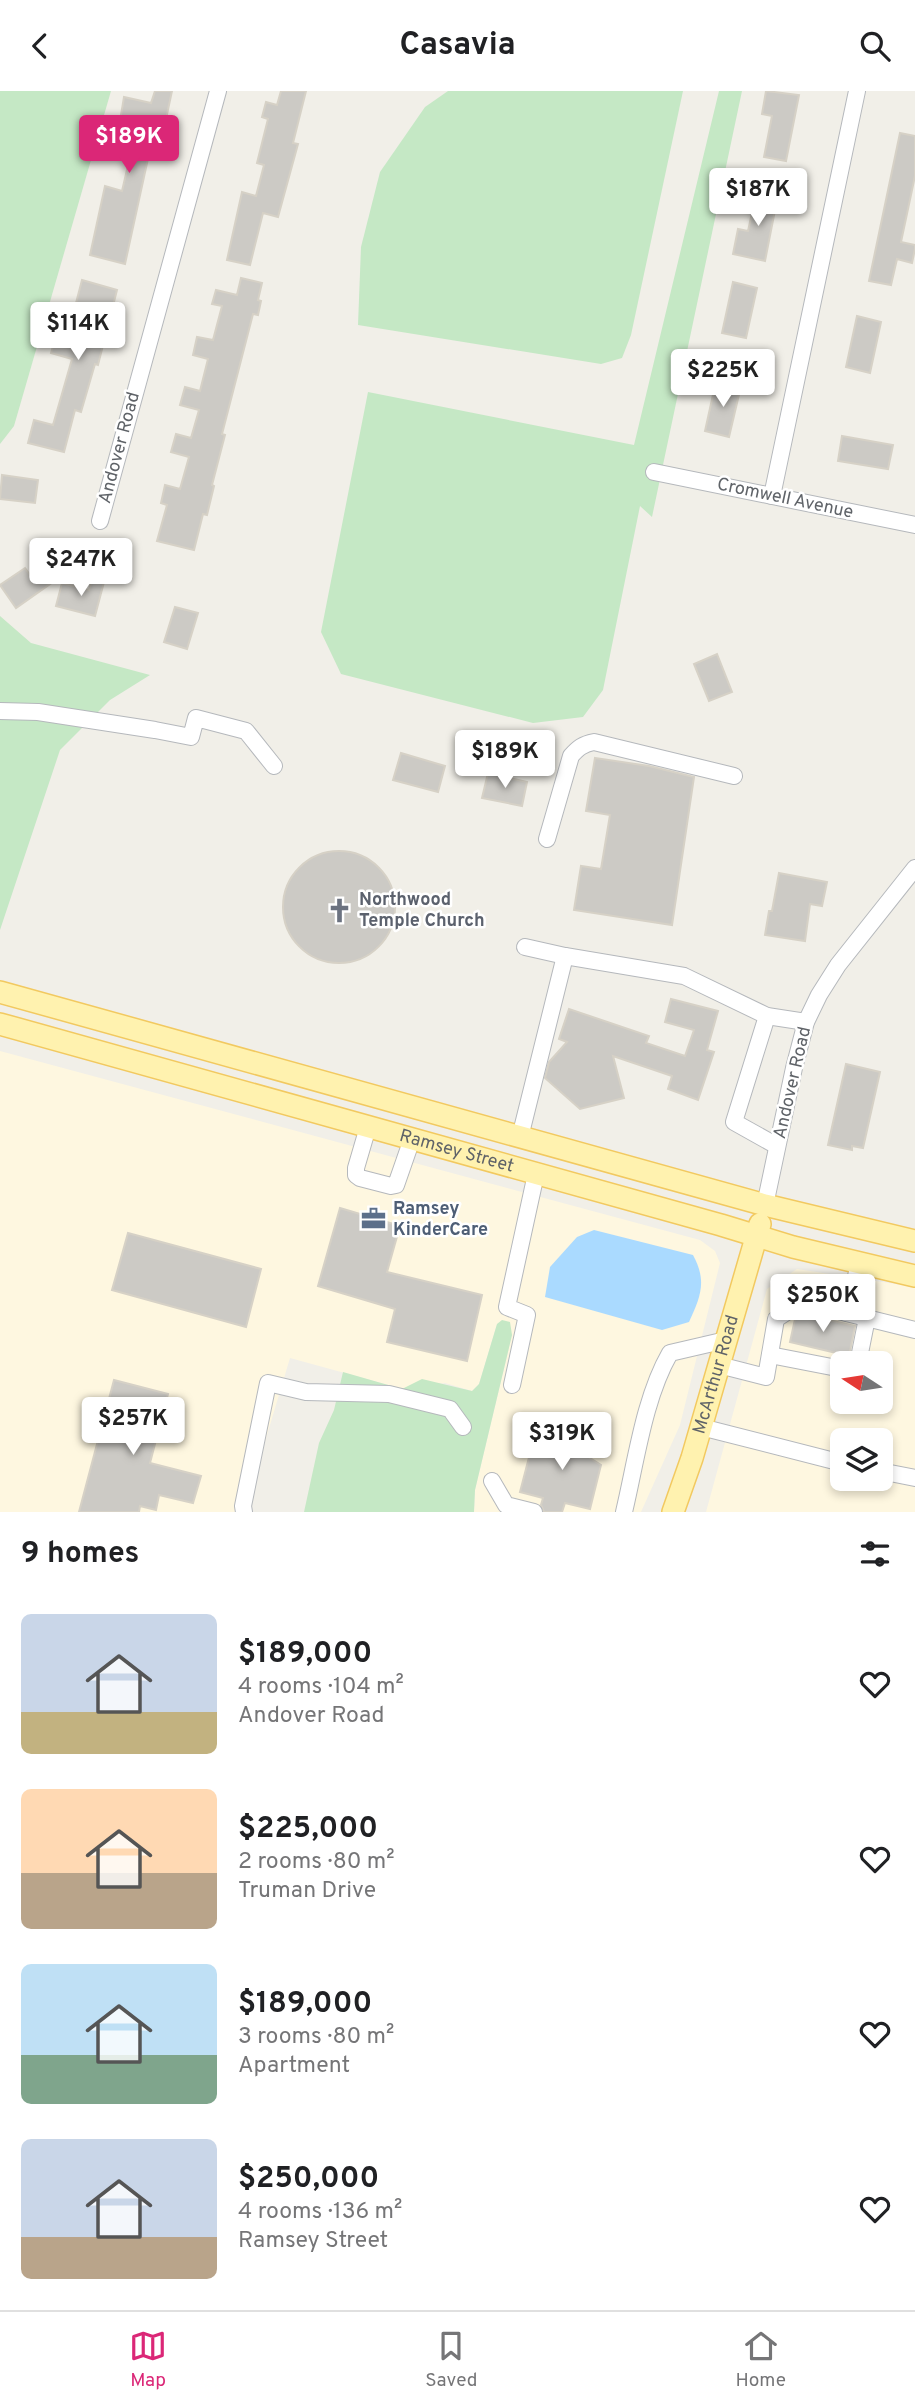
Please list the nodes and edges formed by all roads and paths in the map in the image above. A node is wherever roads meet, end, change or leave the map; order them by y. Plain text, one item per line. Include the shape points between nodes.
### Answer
1 (218, 91) edge
2 (857, 91) edge
3 (654, 472) dead end
4 (772, 496) junction
5 (100, 521) dead end
6 (915, 526) edge
7 (0, 711) edge
8 (274, 766) dead end
9 (734, 776) dead end
10 (547, 839) dead end
11 (915, 867) edge
12 (525, 947) dead end
13 (565, 956) junction
14 (0, 992) edge
15 (767, 1016) junction
16 (806, 1022) junction
17 (0, 1024) edge
18 (368, 1127) junction
19 (520, 1137) junction
20 (412, 1139) junction
21 (777, 1146) junction
22 (536, 1174) junction
23 (765, 1205) junction
24 (757, 1236) junction
25 (915, 1241) edge
26 (859, 1263) junction
27 (915, 1276) edge
28 (847, 1313) junction
29 (867, 1318) junction
30 (915, 1330) edge
31 (726, 1340) junction
32 (860, 1351) edge
33 (770, 1355) junction
34 (719, 1365) junction
35 (830, 1367) edge
36 (512, 1385) dead end
37 (463, 1427) dead end
38 (701, 1427) junction
39 (830, 1460) edge
40 (893, 1474) edge
41 (915, 1478) edge
42 (492, 1481) dead end
43 (244, 1512) edge
44 (534, 1512) edge
45 (624, 1512) edge
46 (673, 1512) edge

1 - 5 street, Andover Road
2 - 4 street
3 - 4 street, Cromwell Avenue
4 - 6 street, Cromwell Avenue
7 - 8 street via 38,712 191,737 197,718 246,731
9 - 10 street via 586,743 571,756
11 - 16 street, Andover Road via 838,965
12 - 13 street
13 - 15 street via 684,976
13 - 19 street
14 - 19 main road, Ramsey Street
15 - 16 street
15 - 21 street via 734,1122
16 - 21 street, Andover Road
17 - 18 main road, Ramsey Street
18 - 20 main road, Ramsey Street
18 - 20 street via 356,1168 360,1178 396,1185
19 - 23 main road, Ramsey Street
20 - 22 main road, Ramsey Street
21 - 23 street, Andover Road
22 - 24 main road, Ramsey Street
22 - 36 street via 507,1307 527,1315
23 - 24 main road, McArthur Road
23 - 25 main road, Ramsey Street
24 - 26 main road, Ramsey Street
24 - 31 main road, McArthur Road
26 - 27 main road, Ramsey Street
26 - 28 street
28 - 29 street
28 - 33 street via 802,1302 776,1319
29 - 30 street
29 - 32 street
31 - 34 main road, McArthur Road
31 - 45 street via 670,1353 650,1406
33 - 34 street via 766,1377
33 - 35 street
34 - 38 main road, McArthur Road
37 - 43 street via 450,1409 389,1394 306,1392 268,1383
38 - 39 street
38 - 46 main road, McArthur Road
40 - 41 street
42 - 44 street via 506,1505

